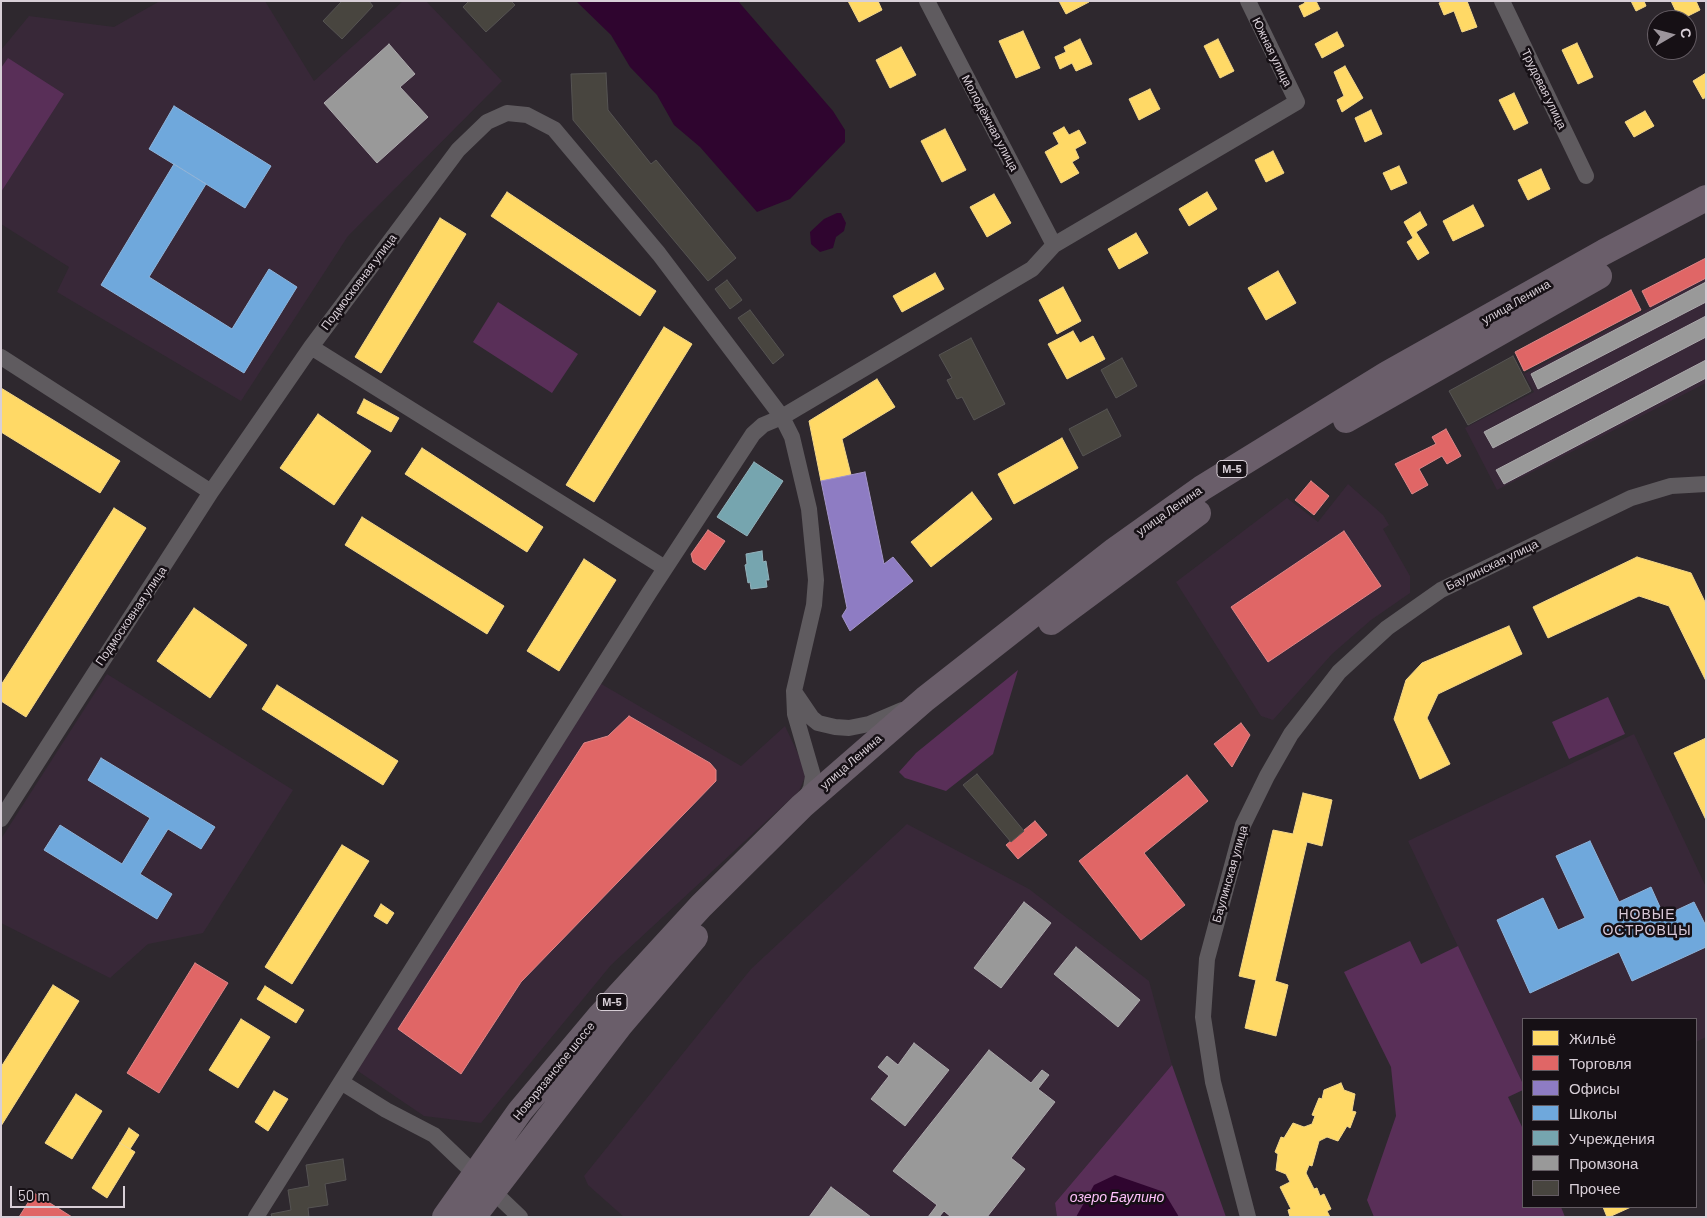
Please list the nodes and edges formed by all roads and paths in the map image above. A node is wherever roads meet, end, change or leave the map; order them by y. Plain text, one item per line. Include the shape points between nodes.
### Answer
1 (927, 1) edge
2 (1248, 1) edge
3 (1502, 1) edge
4 (1586, 176) dead end
5 (1706, 198) edge
6 (1706, 217) edge
7 (1054, 245) junction
8 (311, 347) junction
9 (1, 357) edge
10 (782, 417) junction
11 (1706, 484) edge
12 (211, 492) junction
13 (665, 568) junction
14 (794, 691) junction
15 (924, 698) junction
16 (804, 814) junction
17 (1, 819) edge
18 (341, 1082) junction
19 (485, 1181) junction
20 (256, 1217) edge
21 (445, 1217) edge
22 (473, 1217) edge
23 (520, 1217) edge
24 (1248, 1217) edge

1 - 7 street, Молодёжная улица
2 - 7 street, Южная улица via 1297,102
3 - 4 street, Трудовая улица
5 - 15 main road, улица Ленина / М-5 via 1388,374 1202,488 1114,550
6 - 16 main road, улица Ленина / М-5 via 1404,386 1209,505 1124,566
7 - 10 street via 1032,269
8 - 10 street, Подмосковная улица via 458,150 487,122 506,113 527,115 554,129 653,246
8 - 12 street, Подмосковная улица
8 - 13 street
9 - 12 street
10 - 13 street via 763,425 753,434
10 - 14 street, Подмосковная улица via 795,446 809,509 816,580 814,605
11 - 24 street, Баулинская улица via 1671,486 1631,498 1441,590 1387,628 1339,672 1291,734 1244,825 1207,958 1203,1018 1213,1082
12 - 17 street, Подмосковная улица
13 - 18 street
14 - 15 street via 818,723 849,728 894,714
14 - 16 street, Подмосковная улица via 795,714 813,776
15 - 16 main road, улица Ленина / М-5
16 - 19 main road, Новорязанское шоссе / М-5
18 - 19 street via 434,1135
18 - 20 street
19 - 21 main road, Новорязанское шоссе / М-5
19 - 22 main road, Новорязанское шоссе / М-5
19 - 23 street

